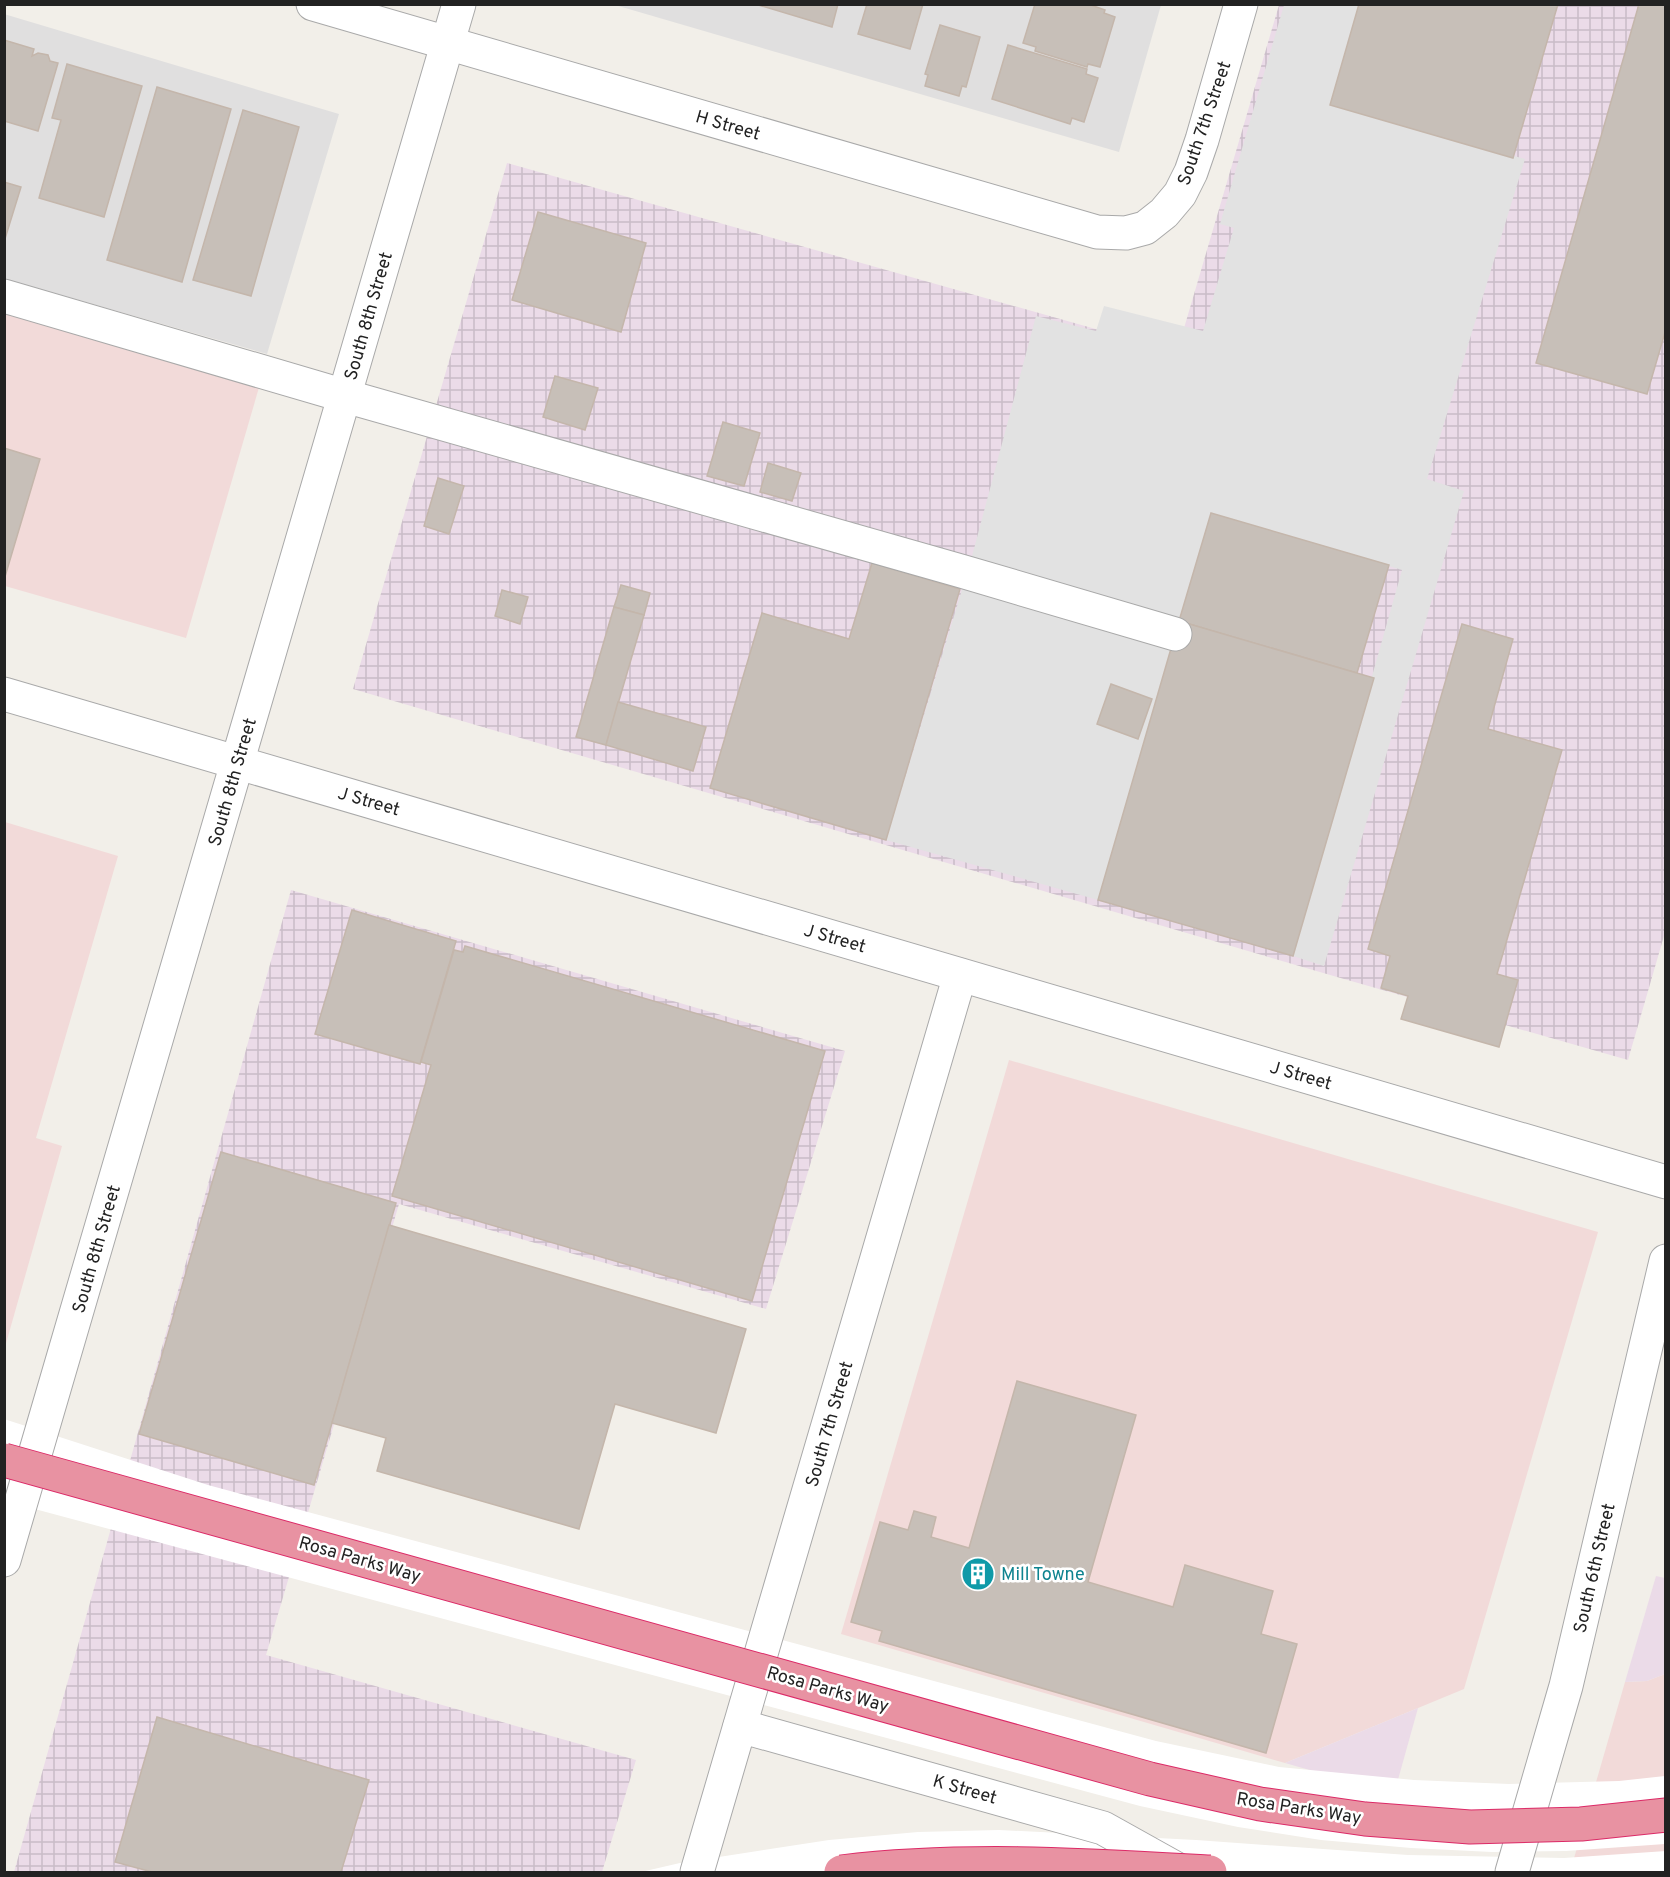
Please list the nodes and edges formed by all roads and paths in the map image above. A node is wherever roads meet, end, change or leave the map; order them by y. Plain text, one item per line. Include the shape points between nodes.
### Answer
1 (313, 4) edge
2 (459, 4) edge
3 (1241, 4) edge
4 (447, 44) junction
5 (1145, 228) joint
6 (4, 296) edge
7 (345, 396) junction
8 (1175, 634) dead end
9 (4, 694) edge
10 (238, 763) junction
11 (960, 975) junction
12 (1665, 1182) edge
13 (1665, 1261) edge
14 (4, 1460) edge
15 (4, 1560) edge
16 (740, 1726) junction
17 (1665, 1815) edge
18 (697, 1872) edge
19 (841, 1872) edge
20 (1182, 1872) edge
21 (1210, 1872) edge
22 (1512, 1872) edge

1 - 4 street, H Street
2 - 4 street, South 8th Street
3 - 5 street, South 7th Street via 1191,172 1180,194
4 - 5 street, H Street via 1097,232 1126,233
4 - 7 street, South 8th Street
6 - 7 street
7 - 8 street
7 - 10 street, South 8th Street
9 - 10 street, J Street
10 - 11 street, J Street
10 - 15 street, South 8th Street
11 - 12 street, J Street
11 - 16 street, South 7th Street
13 - 22 street, South 6th Street via 1566,1686
14 - 17 highway, Rosa Parks Way, bridge via 1150,1779 1260,1804 1365,1819 1470,1827 1581,1824
16 - 18 street, South 7th Street
16 - 20 street, K Street via 1103,1828
19 - 21 highway, bridge via 976,1863

